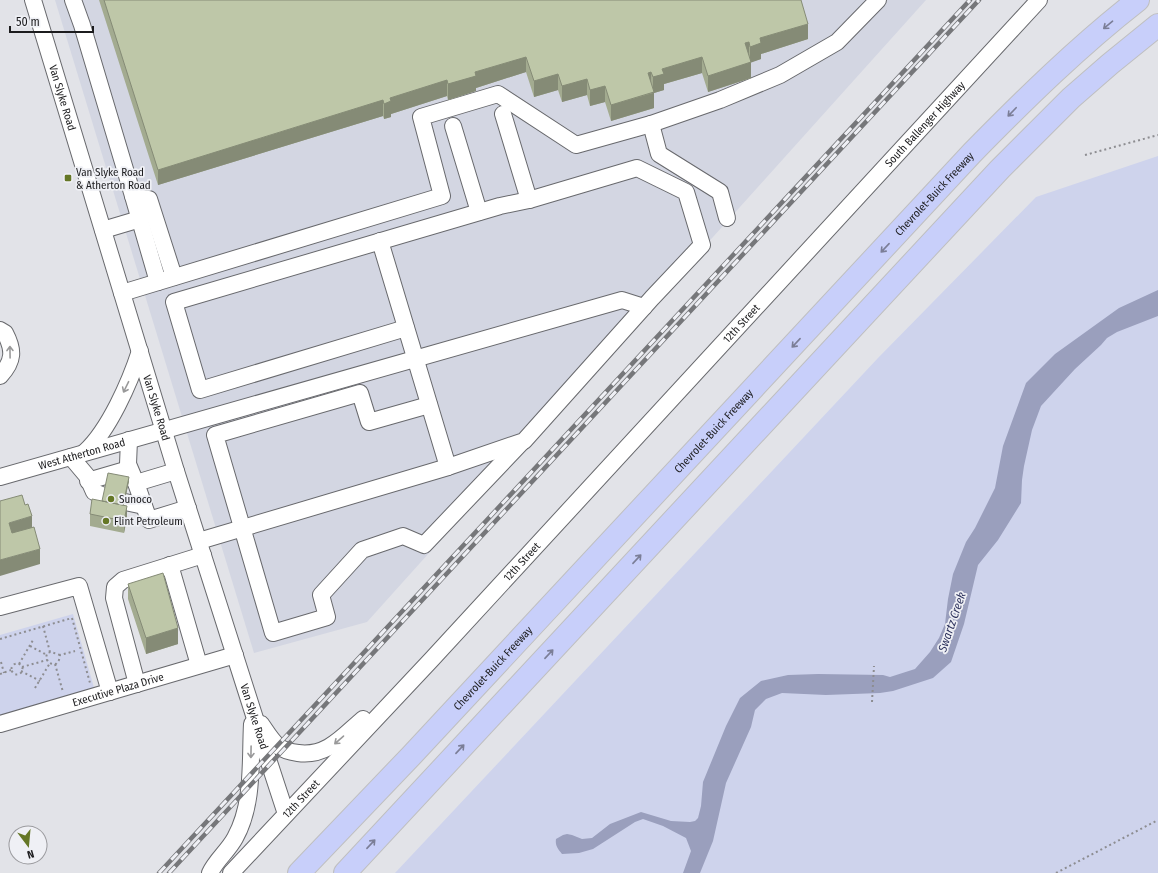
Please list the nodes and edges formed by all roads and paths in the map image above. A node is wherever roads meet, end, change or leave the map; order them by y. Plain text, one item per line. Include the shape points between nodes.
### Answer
1 (33, 0) edge
2 (73, 0) edge
3 (878, 0) edge
4 (1039, 0) edge
5 (1138, 0) edge
6 (1158, 24) edge
7 (503, 114) dead end
8 (651, 124) junction
9 (453, 126) dead end
10 (1158, 135) edge
11 (1085, 156) dead end
12 (133, 196) junction
13 (529, 200) junction
14 (479, 212) junction
15 (727, 218) dead end
16 (140, 219) junction
17 (103, 230) junction
18 (380, 241) junction
19 (810, 247) joint
20 (174, 277) junction
21 (158, 282) junction
22 (122, 293) junction
23 (644, 307) junction
24 (406, 328) junction
25 (0, 330) edge
26 (140, 351) junction
27 (415, 359) junction
28 (0, 376) edge
29 (429, 405) junction
30 (164, 430) junction
31 (129, 440) junction
32 (524, 441) junction
33 (78, 454) junction
34 (448, 467) junction
35 (176, 471) junction
36 (133, 476) junction
37 (0, 477) edge
38 (88, 480) junction
39 (104, 496) edge
40 (125, 502) edge
41 (144, 506) junction
42 (188, 508) junction
43 (242, 528) junction
44 (201, 548) junction
45 (170, 565) junction
46 (0, 607) edge
47 (43, 626) dead end
48 (0, 639) edge
49 (33, 640) dead end
50 (30, 646) junction
51 (75, 651) dead end
52 (50, 652) junction
53 (47, 655) junction
54 (60, 655) junction
55 (235, 655) junction
56 (432, 659) junction
57 (47, 660) junction
58 (1, 662) edge
59 (50, 663) junction
60 (19, 664) junction
61 (55, 664) junction
62 (199, 665) junction
63 (874, 666) dead end
64 (22, 667) junction
65 (11, 670) junction
66 (21, 671) junction
67 (4, 673) junction
68 (0, 674) edge
69 (40, 681) junction
70 (137, 684) junction
71 (88, 686) dead end
72 (35, 688) dead end
73 (110, 692) junction
74 (63, 693) dead end
75 (872, 702) dead end
76 (253, 713) junction
77 (0, 724) edge
78 (286, 814) junction
79 (1158, 820) edge
80 (210, 873) edge
81 (231, 873) edge
82 (299, 873) edge
83 (345, 873) edge
84 (1056, 873) edge

1 - 17 street, Van Slyke Road
2 - 12 street
3 - 8 street via 837,42 780,75 720,100
4 - 19 street, South Ballenger Highway
5 -> 82 highway, Chevrolet-Buick Freeway via 1054,72 972,153
83 -> 6 highway via 1000,169 1071,98
7 - 13 street
8 - 15 street via 659,154 720,192
8 - 20 street via 576,145 498,94 421,117 442,196
9 - 14 street
10 - 11 path
12 - 16 street
12 - 20 street via 149,199
13 - 14 street
13 - 23 street via 636,168 686,192 702,245
14 - 18 street
16 - 17 street
16 - 21 street
17 - 22 street, Van Slyke Road
18 - 24 street
18 - 24 street via 174,302 200,390
19 - 56 street, 12th Street
20 - 21 street
21 - 22 street
22 - 26 street, Van Slyke Road
23 - 27 street, West Atherton Road via 622,300
23 - 32 street
24 - 27 street
28 -> 25 street via 10,363 12,351 5,332
26 - 30 street, Van Slyke Road
26 -> 33 street via 126,387 102,432 91,446
27 - 29 street
27 - 30 street, West Atherton Road
29 - 34 street
29 - 43 street via 369,422 360,393 214,435
30 - 31 street, West Atherton Road
30 - 35 street, Van Slyke Road
31 - 33 street, West Atherton Road
31 - 36 street via 128,464
32 - 34 street
32 - 43 street via 424,545 404,536 362,550 321,596 327,617 321,619 273,633
33 - 37 street, West Atherton Road
33 - 38 street
34 - 43 street
35 - 36 street
35 - 42 street, Van Slyke Road
36 - 38 street
36 - 41 street
38 - 39 street via 94,492
40 - 41 street
41 - 42 street via 149,520
42 - 44 street, Van Slyke Road
43 - 44 street
44 - 45 street
44 - 55 street, Van Slyke Road
45 - 62 street
45 - 70 street via 123,580 115,587 114,598
46 - 73 street via 79,586
47 - 52 path
48 - 71 path via 72,618 91,686
49 - 50 path
50 - 53 path
50 - 60 path
51 - 54 path
52 - 53 path
52 - 54 path
53 - 57 path
54 - 61 path
55 - 62 street, Executive Plaza Drive
55 - 76 street, Van Slyke Road
56 -> 76 street via 334,745 321,752 308,755 283,750
56 - 78 street, 12th Street
57 - 59 path
57 - 64 path
58 - 67 path
59 - 61 path
59 - 69 path
60 - 64 path
60 - 65 path via 13,664
61 - 74 path
62 - 70 street, Executive Plaza Drive
63 - 75 path
64 - 66 path
65 - 66 path via 15,674
65 - 67 path
66 - 69 path
67 - 68 path
69 - 72 path
70 - 73 street, Executive Plaza Drive
73 - 77 street, Executive Plaza Drive
76 - 78 street, Van Slyke Road
76 -> 80 street via 248,796 244,817 234,839
78 - 81 street, 12th Street
79 - 84 path

